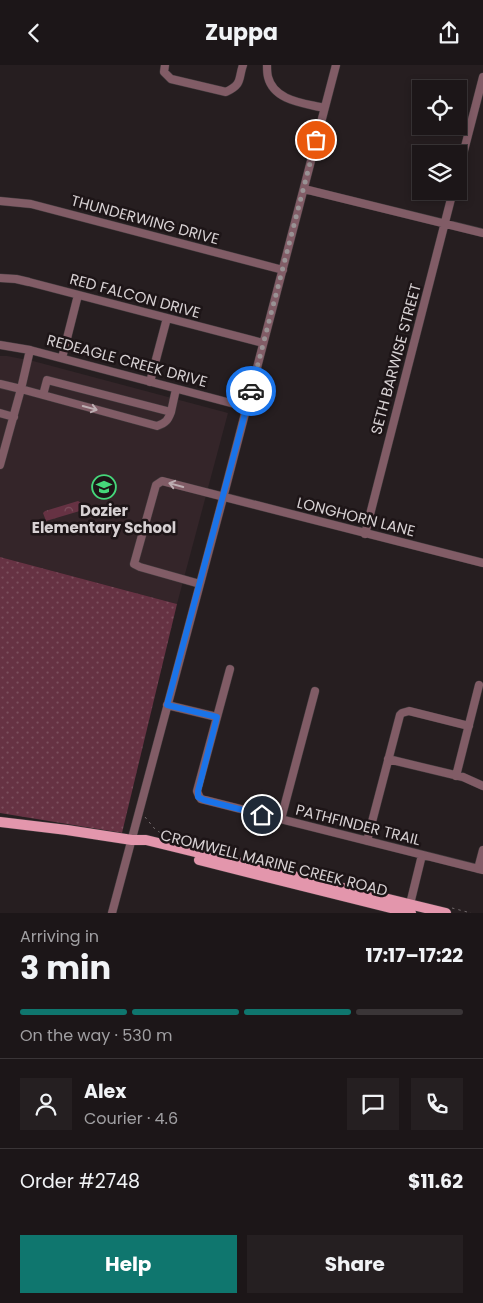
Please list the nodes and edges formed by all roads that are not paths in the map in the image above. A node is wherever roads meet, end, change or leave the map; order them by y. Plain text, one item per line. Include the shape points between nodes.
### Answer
1 (165, 65) edge
2 (243, 65) edge
3 (267, 65) edge
4 (336, 65) edge
5 (483, 77) edge
6 (324, 108) junction
7 (465, 145) edge
8 (304, 189) junction
9 (451, 200) edge
10 (0, 201) edge
11 (445, 223) junction
12 (483, 233) edge
13 (282, 270) junction
14 (0, 278) edge
15 (78, 295) junction
16 (167, 318) junction
17 (263, 343) junction
18 (0, 345) edge
19 (30, 350) junction
20 (62, 358) junction
21 (150, 382) junction
22 (0, 384) edge
23 (21, 389) junction
24 (176, 389) junction
25 (43, 395) junction
26 (246, 407) junction
27 (171, 412) junction
28 (0, 413) edge
29 (14, 417) junction
30 (0, 465) edge
31 (223, 497) junction
32 (365, 533) junction
33 (483, 563) edge
34 (200, 584) junction
35 (230, 669) dead end
36 (480, 685) dead end
37 (315, 691) dead end
38 (167, 705) junction
39 (217, 717) junction
40 (469, 726) junction
41 (388, 759) junction
42 (456, 775) junction
43 (483, 786) edge
44 (281, 819) junction
45 (0, 822) edge
46 (132, 840) junction
47 (367, 841) junction
48 (483, 850) edge
49 (422, 855) junction
50 (481, 869) edge
51 (411, 908) edge
52 (112, 913) edge
53 (446, 913) edge

1 - 2 street via 164,71 171,79 226,92 240,82
3 - 6 street via 268,78 276,91 288,99
4 - 6 street
5 - 7 street
6 - 8 street
8 - 11 street
8 - 13 street
9 - 11 street, SETH BARWISE STREET
10 - 13 street, THUNDERWING DRIVE via 31,204
11 - 12 street
11 - 32 street, SETH BARWISE STREET
13 - 17 street
14 - 15 street, RED FALCON DRIVE
15 - 16 street, RED FALCON DRIVE
15 - 20 street
16 - 17 street, RED FALCON DRIVE
16 - 21 street
17 - 26 street
18 - 19 street, REDEAGLE CREEK DRIVE
19 - 20 street, REDEAGLE CREEK DRIVE
19 - 23 street
20 - 21 street, REDEAGLE CREEK DRIVE
21 - 24 street, REDEAGLE CREEK DRIVE
22 - 23 street
23 - 25 street
23 - 29 street
24 - 26 street, REDEAGLE CREEK DRIVE
24 - 27 street
25 -> 27 street via 156,426 164,424
25 - 27 street via 47,380
26 - 31 street
28 - 29 street
29 - 30 street
31 - 32 street, LONGHORN LANE
31 - 34 street
31 -> 34 street, LONGHORN LANE via 164,481 158,483 134,564
32 - 33 street, LONGHORN LANE
34 - 38 street
35 - 39 street
36 - 40 street
37 - 44 street
38 - 39 street
38 - 46 street
39 - 44 street, PATHFINDER TRAIL via 198,797
40 - 41 street via 409,711 402,713
40 - 42 street
41 - 42 street
41 - 47 street
42 - 43 street
44 - 47 street, PATHFINDER TRAIL
45 - 46 main road, CROMWELL MARINE CREEK ROAD
46 - 51 main road, CROMWELL MARINE CREEK ROAD via 145,847
46 - 52 street
47 - 49 street, PATHFINDER TRAIL
48 - 50 street
49 - 50 street, PATHFINDER TRAIL
49 - 51 street
51 - 53 main road, CROMWELL MARINE CREEK ROAD

